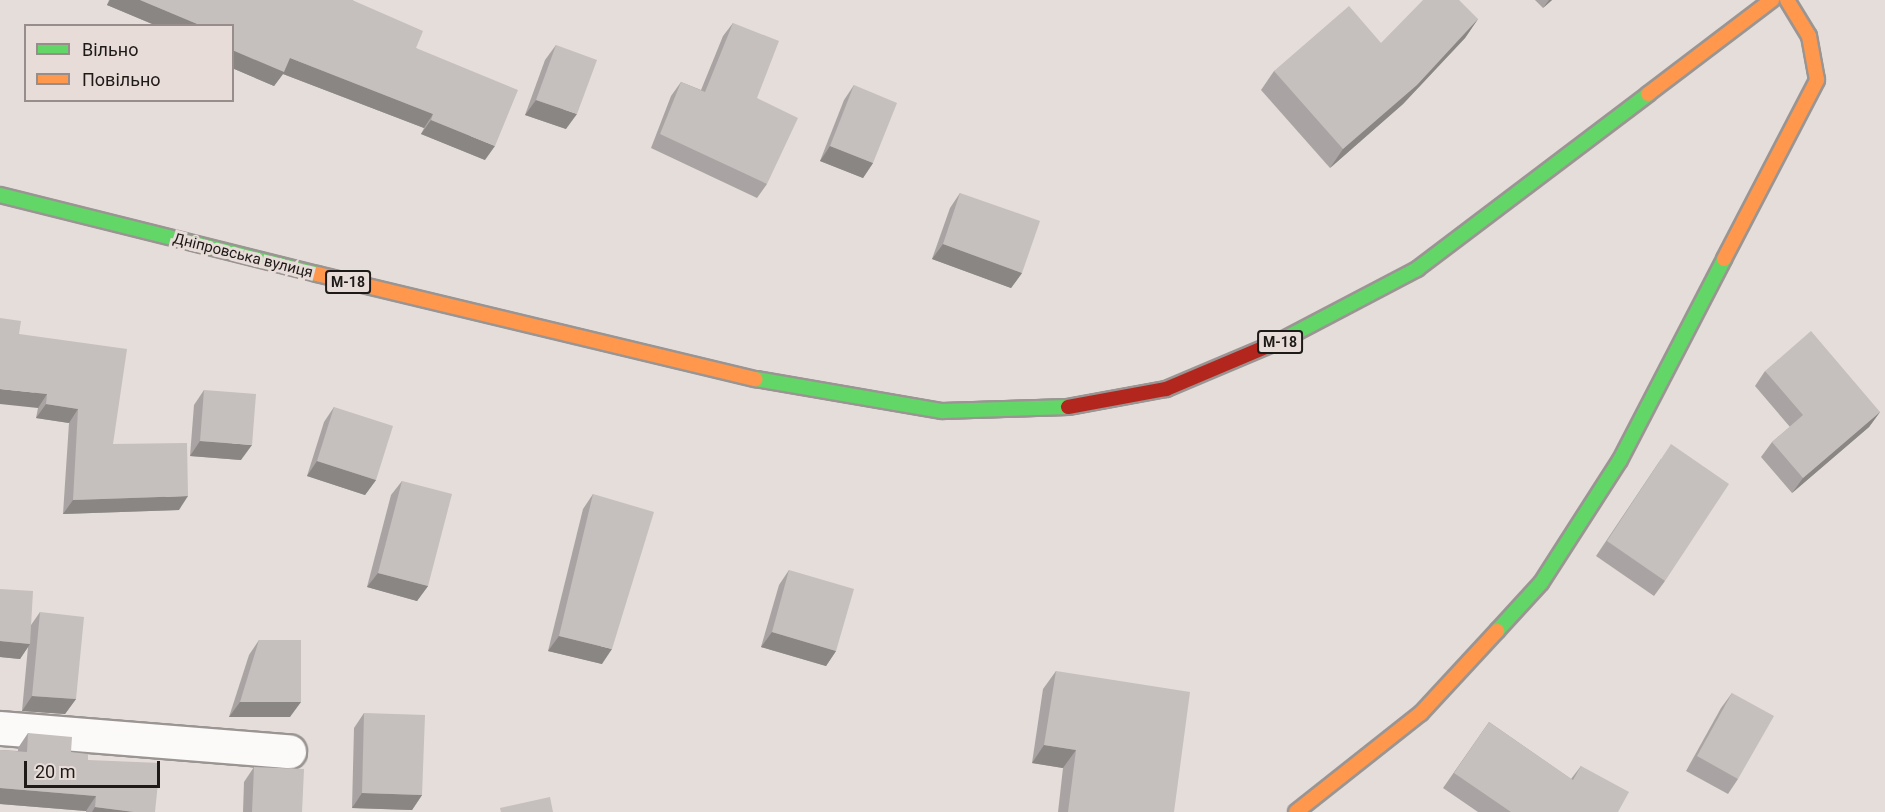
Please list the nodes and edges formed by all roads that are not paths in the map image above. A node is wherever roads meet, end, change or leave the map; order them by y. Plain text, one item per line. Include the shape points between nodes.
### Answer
1 (1772, 0) edge
2 (1787, 0) edge
3 (0, 195) edge
4 (0, 728) edge
5 (289, 751) dead end
6 (1296, 812) edge

1 - 3 main road, Дніпровська вулиця / М-18 via 1417,269 1257,354 1166,389 1042,412 942,411 695,369
2 - 6 main road via 1809,36 1817,80 1620,460 1541,583 1421,713
4 - 5 street

